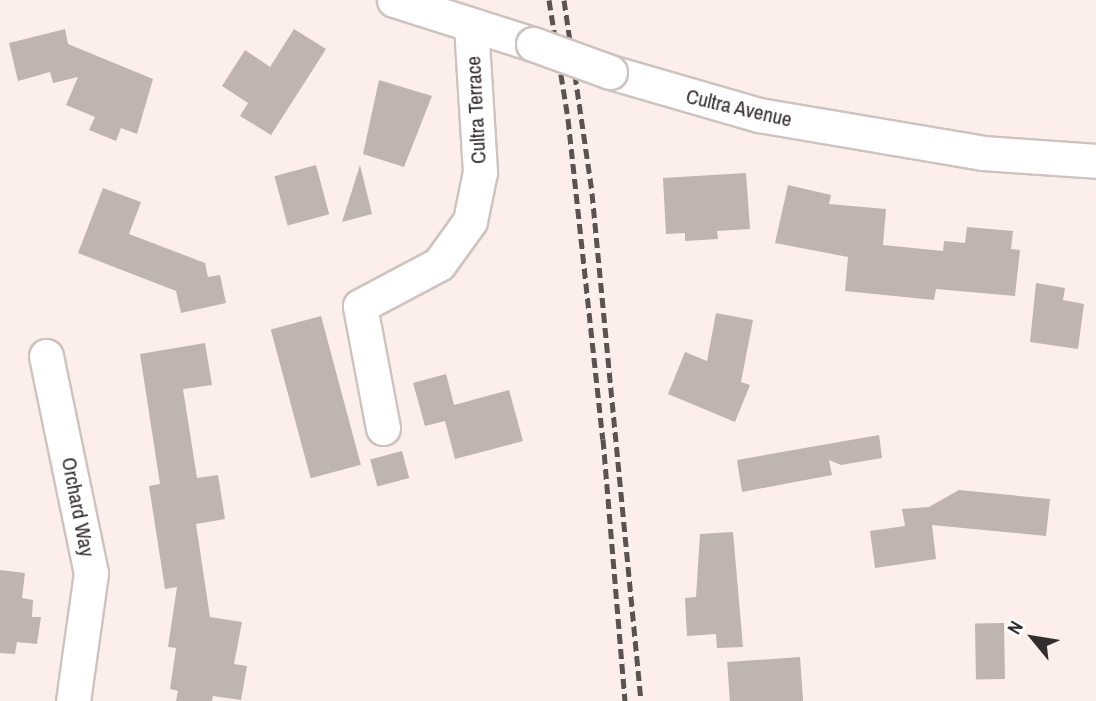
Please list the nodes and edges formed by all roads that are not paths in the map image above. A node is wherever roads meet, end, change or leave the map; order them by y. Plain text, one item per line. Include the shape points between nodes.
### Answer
1 (394, 0) edge
2 (471, 25) junction
3 (1096, 161) edge
4 (46, 356) dead end
5 (383, 428) dead end
6 (73, 701) edge

1 - 2 street, Cultra Avenue
2 - 3 street, Cultra Avenue, bridge via 759,115 983,153
2 - 5 street, Cultra Terrace via 480,172 470,221 439,264 360,306
4 - 6 street, Orchard Way via 91,573

